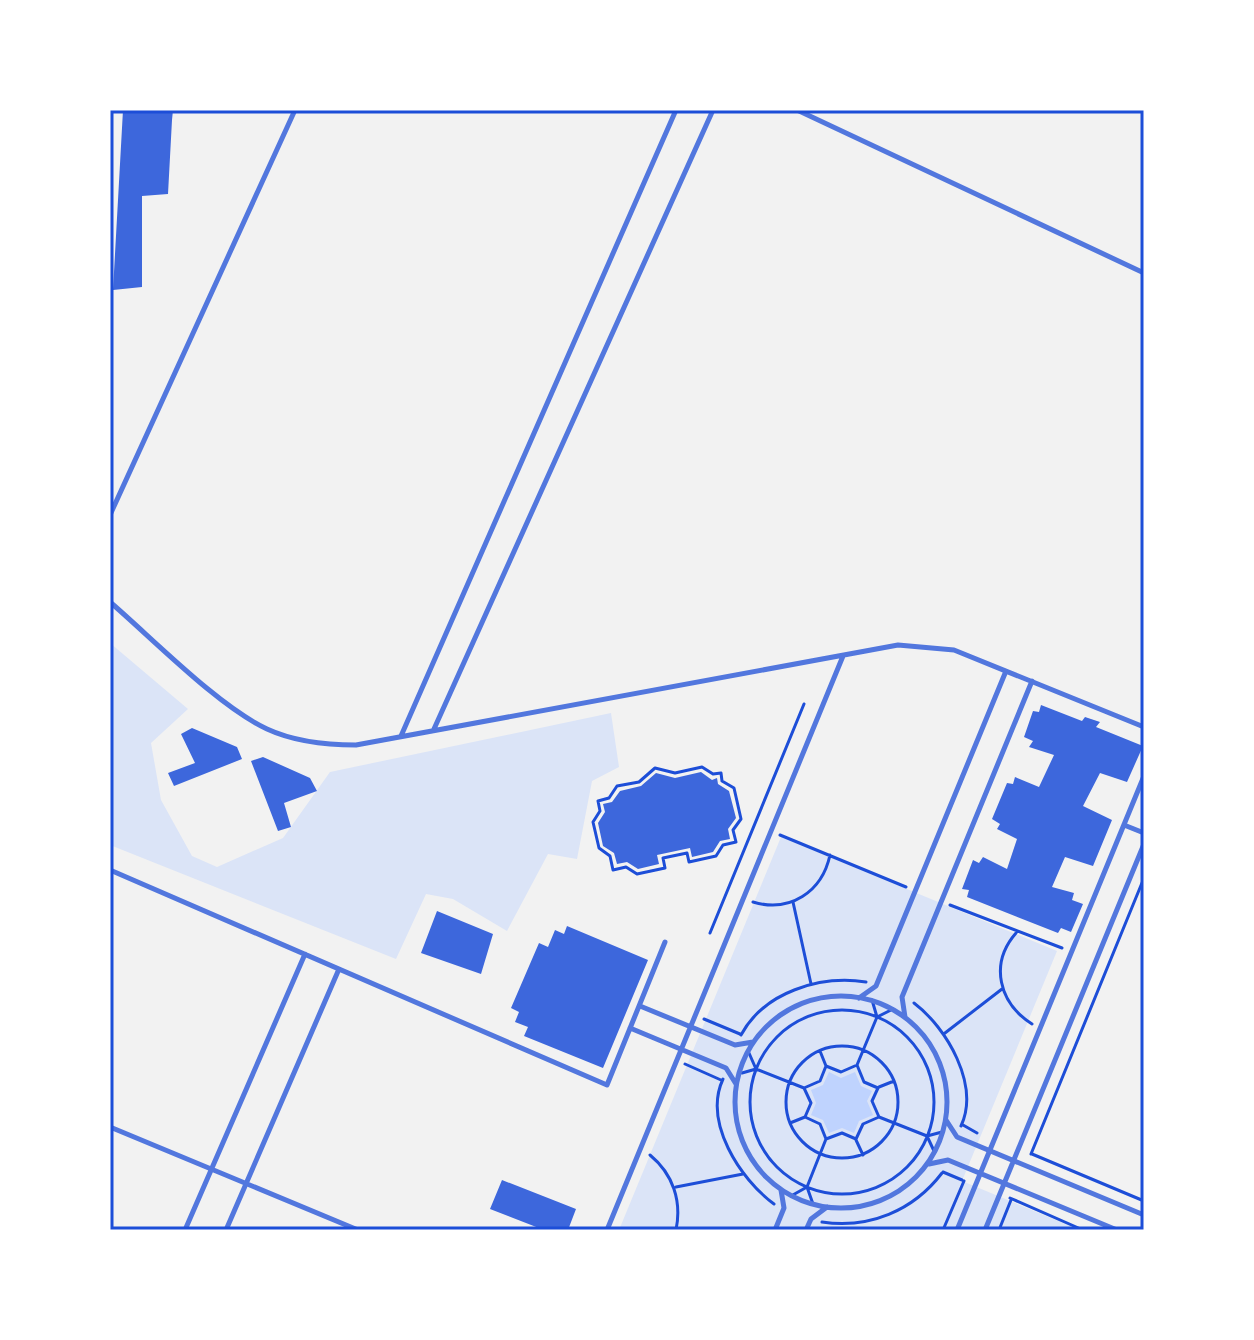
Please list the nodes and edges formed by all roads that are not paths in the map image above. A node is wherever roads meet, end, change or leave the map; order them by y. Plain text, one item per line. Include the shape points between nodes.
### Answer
1 (295, 110) edge
2 (676, 110) edge
3 (713, 110) edge
4 (797, 110) edge
5 (1144, 273) edge
6 (110, 515) edge
7 (110, 602) edge
8 (843, 655) junction
9 (1006, 671) junction
10 (1032, 681) junction
11 (1144, 727) edge
12 (434, 730) junction
13 (401, 736) junction
14 (1144, 776) edge
15 (1124, 825) junction
16 (1144, 833) edge
17 (1144, 844) edge
18 (110, 870) edge
19 (665, 942) dead end
20 (305, 954) junction
21 (339, 969) junction
22 (859, 998) junction
23 (639, 1006) junction
24 (906, 1018) junction
25 (690, 1027) junction
26 (630, 1028) junction
27 (754, 1041) junction
28 (681, 1049) junction
29 (737, 1084) junction
30 (946, 1120) junction
31 (110, 1127) edge
32 (990, 1151) junction
33 (1014, 1161) junction
34 (928, 1164) junction
35 (211, 1170) junction
36 (980, 1174) junction
37 (247, 1182) junction
38 (1004, 1183) junction
39 (781, 1189) junction
40 (827, 1207) junction
41 (1144, 1215) edge
42 (185, 1230) edge
43 (226, 1230) edge
44 (358, 1230) edge
45 (607, 1230) edge
46 (775, 1230) edge
47 (806, 1230) edge
48 (957, 1230) edge
49 (985, 1230) edge
50 (1117, 1230) edge

1 - 6 lane
2 - 13 lane
3 - 12 lane
4 - 5 lane
7 - 13 lane via 241,715 268,729 326,745
8 - 9 lane via 898,645 954,650
8 - 12 lane
8 - 25 lane
9 - 10 lane
9 - 22 lane via 876,986
10 - 11 lane
10 - 24 lane via 902,997
12 - 13 lane
14 - 15 lane
15 - 16 lane
15 - 32 lane
17 - 33 lane
18 - 20 lane
19 - 23 lane
20 - 21 lane
20 - 35 lane
21 - 26 lane via 607,1085
21 - 37 lane
22 - 24 lane
22 - 27 lane via 827,997 795,1007
23 - 25 lane
23 - 26 lane
24 - 30 lane via 940,1064
25 - 27 lane via 735,1045
25 - 28 lane
26 - 28 lane
27 - 29 lane
28 - 29 lane via 726,1068
28 - 45 lane
29 - 39 lane via 736,1117 746,1148
30 - 32 lane via 957,1137
30 - 34 lane
31 - 35 lane
32 - 33 lane
32 - 36 lane
33 - 38 lane
33 - 41 lane
34 - 36 lane via 948,1160
34 - 40 lane via 884,1199 850,1208
35 - 37 lane
35 - 42 lane
36 - 38 lane
36 - 48 lane
37 - 43 lane
37 - 44 lane
38 - 49 lane
38 - 50 lane
39 - 40 lane
39 - 46 lane via 784,1208
40 - 47 lane

